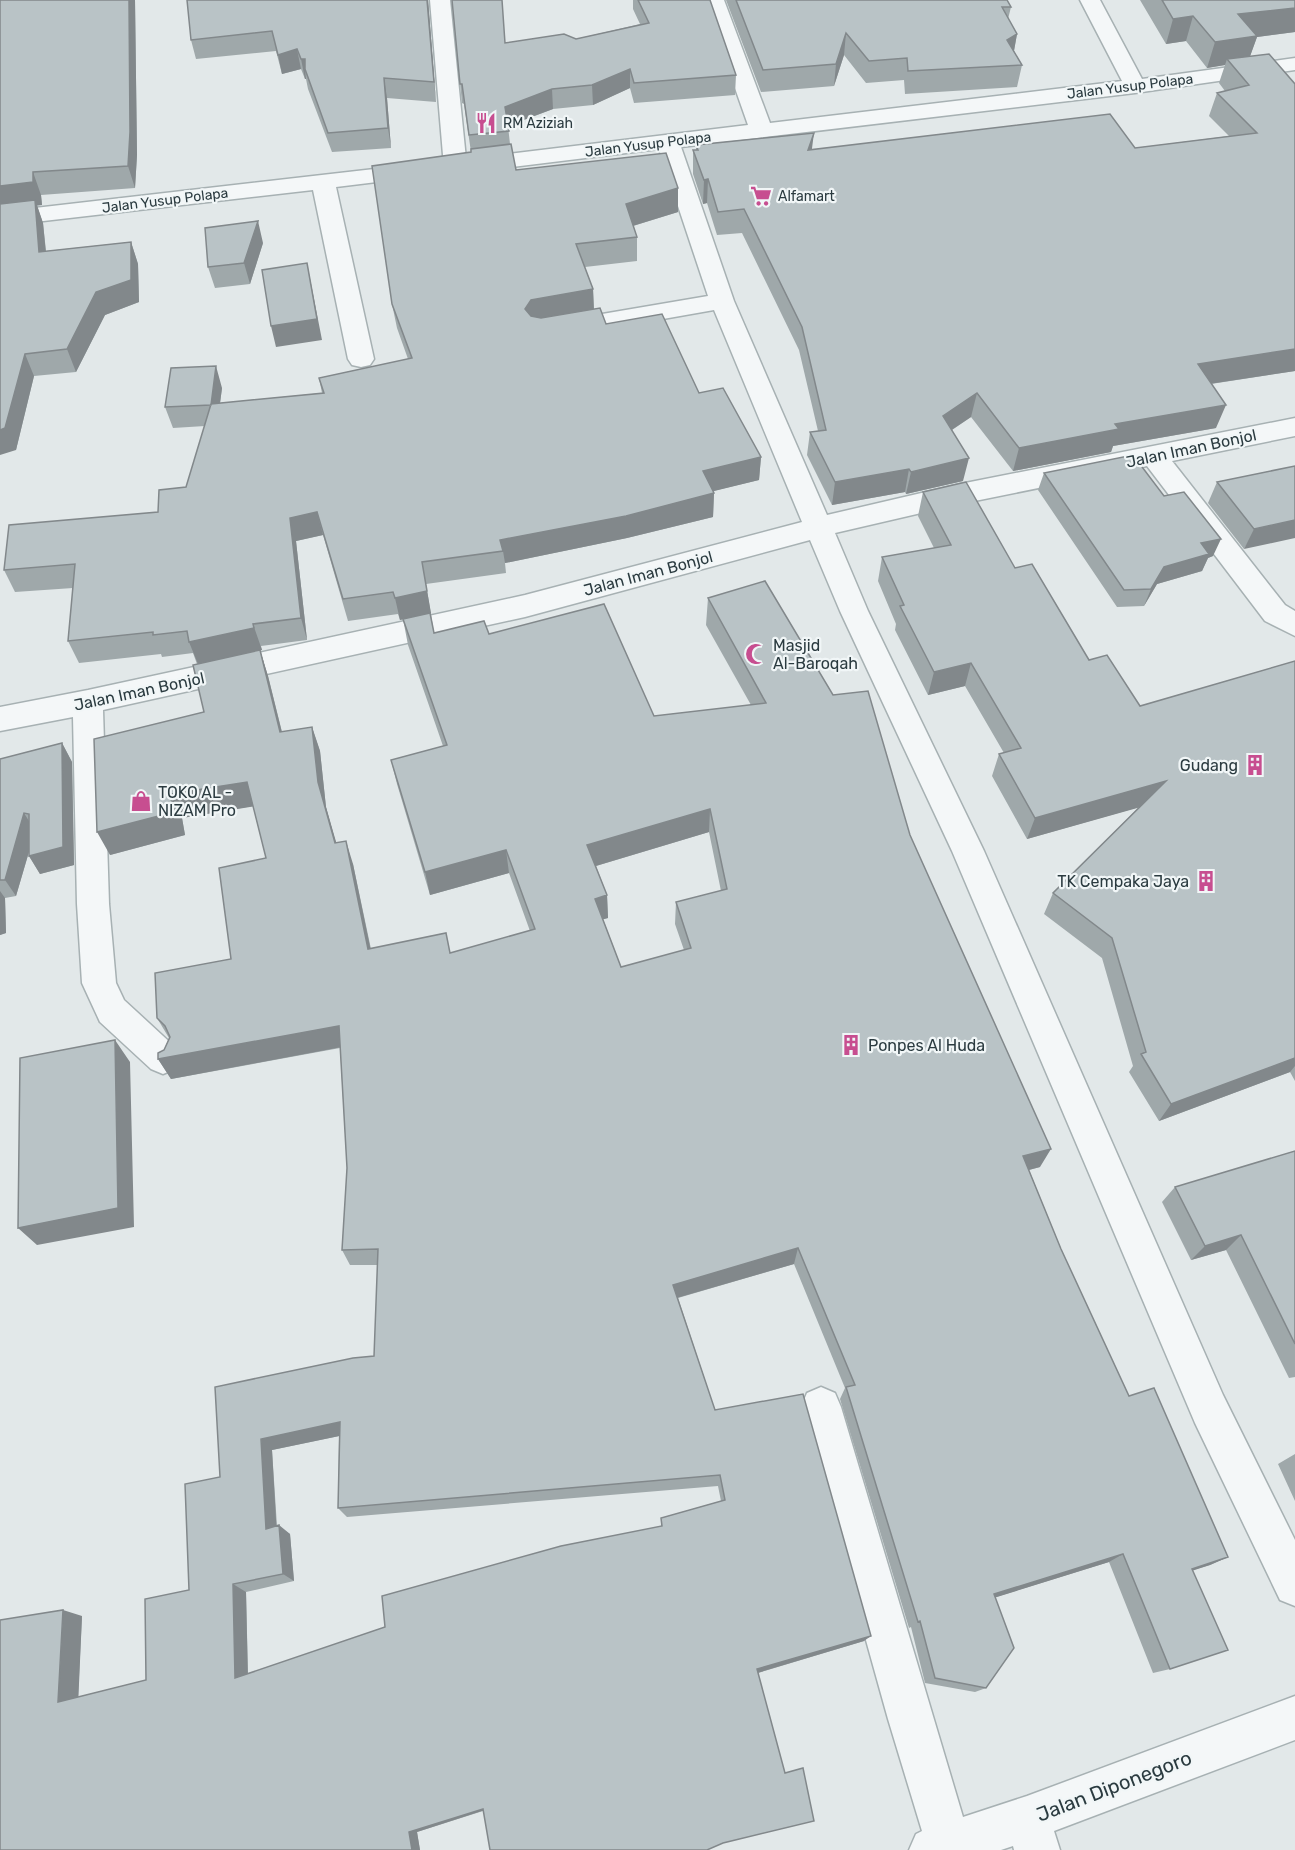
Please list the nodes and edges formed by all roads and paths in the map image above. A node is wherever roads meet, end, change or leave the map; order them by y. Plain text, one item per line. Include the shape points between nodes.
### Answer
1 (440, 0) edge
2 (714, 0) edge
3 (1090, 0) edge
4 (1295, 64) edge
5 (1135, 86) junction
6 (761, 129) junction
7 (668, 141) junction
8 (454, 167) junction
9 (323, 181) junction
10 (0, 219) edge
11 (722, 301) junction
12 (542, 332) edge
13 (361, 359) dead end
14 (1295, 427) edge
15 (1154, 456) junction
16 (820, 527) junction
17 (1295, 625) edge
18 (88, 702) junction
19 (0, 719) edge
20 (163, 1058) edge
21 (821, 1407) dead end
22 (1295, 1585) edge
23 (1295, 1718) edge
24 (1032, 1835) edge
25 (940, 1847) edge

1 - 8 street
2 - 6 street
3 - 5 street
4 - 5 street, Jalan Yusup Polapa
5 - 6 street, Jalan Yusup Polapa
6 - 7 street, Jalan Yusup Polapa
7 - 8 street, Jalan Yusup Polapa
7 - 11 street
8 - 9 street, Jalan Yusup Polapa
9 - 10 street, Jalan Yusup Polapa
9 - 13 street
11 - 12 street
11 - 16 street
14 - 15 street, Jalan Iman Bonjol
15 - 16 street, Jalan Iman Bonjol via 960,494
15 - 17 street via 1275,613
16 - 18 street, Jalan Iman Bonjol via 525,606
16 - 22 street via 854,611 968,851 1209,1409
18 - 19 street, Jalan Iman Bonjol
18 - 20 street via 99,983 112,1011
21 - 25 street via 934,1796
23 - 24 street, Jalan Diponegoro
24 - 25 street, Jalan Diponegoro

